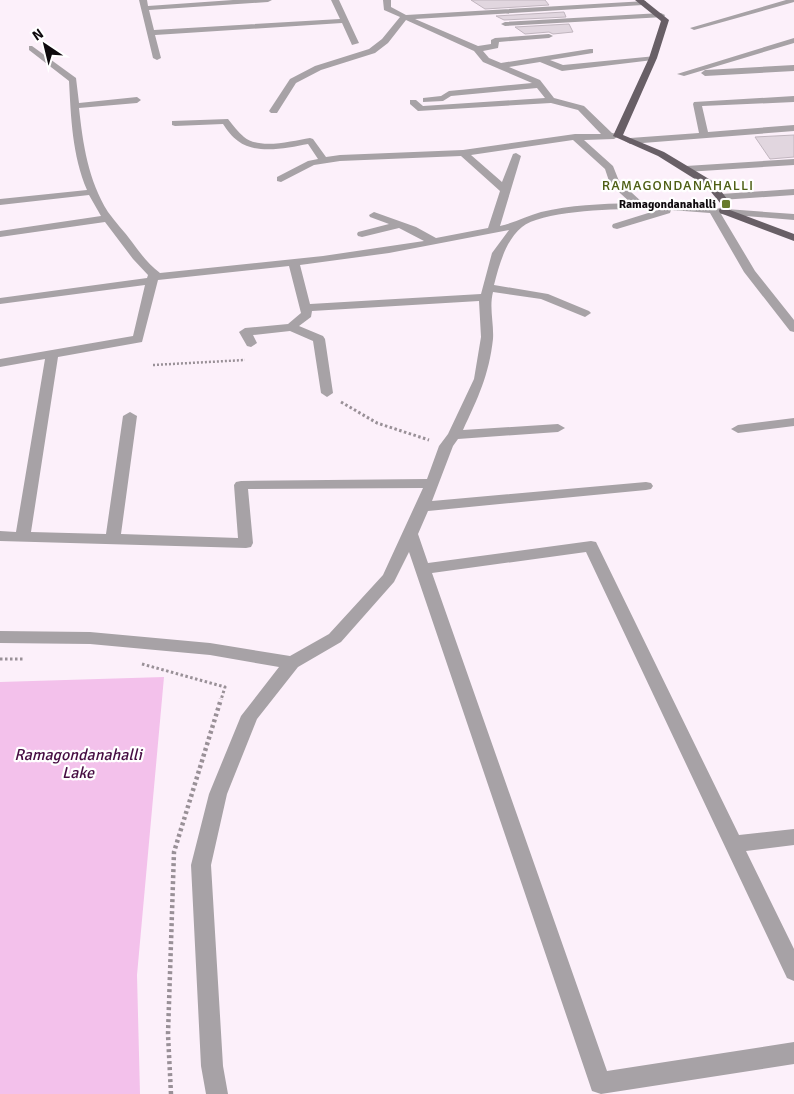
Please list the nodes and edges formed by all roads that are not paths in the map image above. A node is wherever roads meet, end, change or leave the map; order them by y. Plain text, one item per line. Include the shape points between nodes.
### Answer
1 (268, 0) edge
2 (335, 0) edge
3 (387, 0) edge
4 (794, 0) edge
5 (641, 1) edge
6 (144, 4) edge
7 (660, 15) junction
8 (404, 17) junction
9 (344, 21) junction
10 (505, 24) dead end
11 (694, 28) dead end
12 (151, 33) junction
13 (549, 36) dead end
14 (794, 40) edge
15 (355, 44) dead end
16 (32, 48) dead end
17 (477, 49) junction
18 (590, 51) dead end
19 (157, 58) dead end
20 (653, 58) junction
21 (543, 60) junction
22 (499, 66) junction
23 (794, 68) edge
24 (538, 85) junction
25 (794, 99) edge
26 (137, 100) dead end
27 (551, 100) junction
28 (74, 106) junction
29 (274, 111) dead end
30 (174, 123) dead end
31 (794, 128) edge
32 (704, 135) junction
33 (613, 136) junction
34 (575, 137) junction
35 (630, 141) junction
36 (463, 152) junction
37 (516, 156) dead end
38 (324, 161) junction
39 (794, 162) edge
40 (686, 169) junction
41 (281, 179) dead end
42 (505, 190) junction
43 (92, 192) junction
44 (794, 192) edge
45 (0, 202) edge
46 (719, 206) junction
47 (642, 207) junction
48 (678, 208) junction
49 (374, 215) dead end
50 (794, 217) edge
51 (108, 218) junction
52 (397, 225) junction
53 (518, 225) junction
54 (617, 226) dead end
55 (493, 230) junction
56 (0, 234) edge
57 (362, 234) dead end
58 (794, 238) edge
59 (434, 242) junction
60 (293, 261) junction
61 (154, 278) junction
62 (487, 292) junction
63 (0, 301) edge
64 (305, 308) junction
65 (585, 312) dead end
66 (291, 327) junction
67 (794, 328) edge
68 (252, 343) road end
69 (52, 354) junction
70 (0, 363) edge
71 (327, 393) road end
72 (130, 416) dead end
73 (794, 422) edge
74 (558, 428) dead end
75 (738, 429) dead end
76 (450, 441) junction
77 (432, 483) junction
78 (646, 486) dead end
79 (423, 507) junction
80 (410, 533) junction
81 (0, 536) edge
82 (23, 537) junction
83 (113, 539) junction
84 (423, 569) junction
85 (0, 636) edge
86 (292, 663) junction
87 (794, 837) edge
88 (733, 844) junction
89 (794, 971) edge
90 (794, 1053) edge
91 (217, 1094) edge

1 - 6 street
2 - 9 street
3 - 8 street via 387,8
4 - 11 street
5 - 7 main road
5 - 8 street
6 - 12 street
7 - 10 street
7 - 20 main road via 665,20
8 - 17 street
8 - 29 street via 372,52 318,68 293,81
9 - 12 street
9 - 15 street
12 - 19 street
13 - 17 street via 495,40 495,46
14 - 23 street via 681,74
16 - 28 street via 73,80
17 - 22 street via 486,60
18 - 21 street
20 - 21 street via 562,68
20 - 33 main road
21 - 22 street
22 - 24 street
24 - 27 street
24 - 27 street via 450,94 410,103 421,109
25 - 32 street via 697,104
26 - 28 street
27 - 33 street via 581,108
28 - 43 street via 82,157
30 - 38 street via 225,121 242,140 253,144 274,146 310,141
31 - 32 street
32 - 35 street
33 - 34 street
33 - 35 main road
34 - 36 street
34 - 47 street via 610,168 614,182
35 - 40 main road
36 - 38 street
36 - 42 street
37 - 42 street
38 - 41 street via 311,163
39 - 40 street
40 - 46 main road via 710,184
42 - 55 street
43 - 45 street
43 - 51 street
44 - 46 street
46 - 48 street
46 - 50 street
46 - 58 main road
46 - 67 street via 750,272
47 - 48 street
47 - 53 street via 594,207 542,214
48 - 54 street
49 - 52 street
51 - 56 street
51 - 61 street
52 - 57 street
52 - 59 street via 412,229
53 - 55 street
53 - 62 street via 497,253
55 - 59 street
59 - 60 street via 345,257
60 - 61 street
60 - 64 street
61 - 63 street
61 - 69 street via 138,339
62 - 64 street
62 - 65 street via 544,296
62 - 76 street via 487,337 480,379
64 - 66 street via 307,314
66 - 68 street via 245,332
66 - 71 street via 319,340
69 - 70 street
69 - 82 street
72 - 83 street
73 - 75 street
74 - 76 street
76 - 77 street
77 - 79 street
77 - 83 street via 240,484 246,543
78 - 79 street
79 - 80 street
80 - 84 street
80 - 86 street via 389,578 335,638
81 - 82 street
82 - 83 street
84 - 88 street via 590,546
84 - 90 street via 600,1083
85 - 86 street via 90,638 201,648
86 - 91 street via 250,716 218,794 201,866 212,1066
87 - 88 street
88 - 89 street

